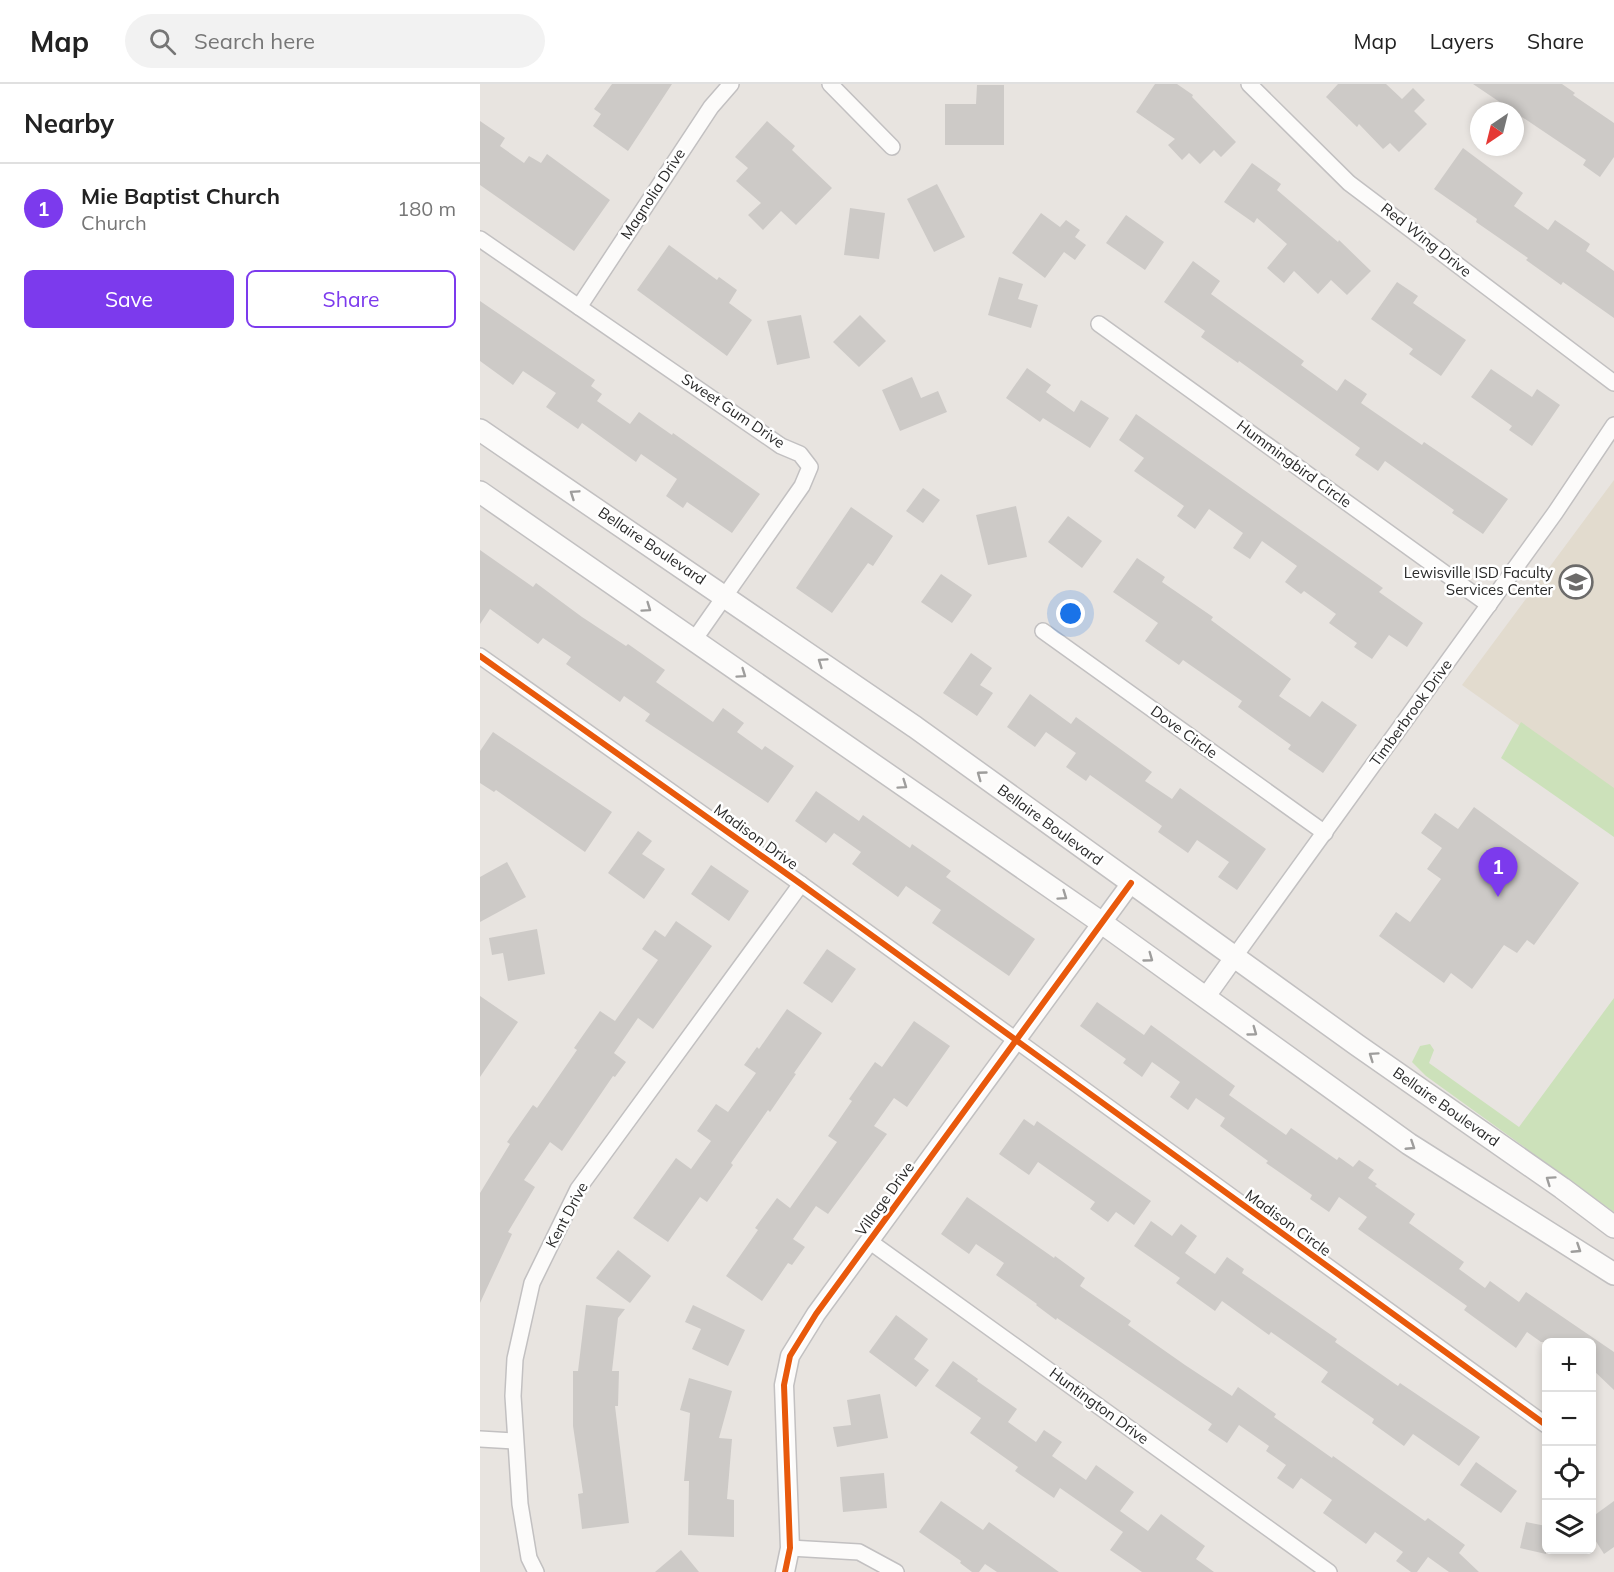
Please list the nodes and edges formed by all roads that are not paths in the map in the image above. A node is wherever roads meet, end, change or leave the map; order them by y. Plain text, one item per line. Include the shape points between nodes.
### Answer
1 (731, 84) edge
2 (830, 84) edge
3 (1249, 84) edge
4 (892, 147) dead end
5 (480, 239) edge
6 (579, 307) junction
7 (1099, 324) dead end
8 (1614, 383) edge
9 (1614, 425) edge
10 (480, 430) edge
11 (480, 492) edge
12 (725, 595) junction
13 (1489, 605) junction
14 (1043, 631) dead end
15 (694, 640) junction
16 (480, 656) edge
17 (1325, 833) junction
18 (1131, 883) junction
19 (801, 884) junction
20 (1102, 923) junction
21 (1235, 956) junction
22 (1205, 998) junction
23 (1015, 1041) junction
24 (1614, 1227) edge
25 (869, 1241) junction
26 (1614, 1274) edge
27 (1542, 1422) edge
28 (480, 1439) edge
29 (515, 1441) junction
30 (790, 1548) junction
31 (536, 1572) edge
32 (786, 1572) edge
33 (896, 1572) edge
34 (1329, 1572) edge

1 - 6 street, Magnolia Drive via 705,115
2 - 4 street
3 - 8 street, Red Wing Drive via 1349,183
5 - 6 street, Sweet Gum Drive
6 - 12 street, Sweet Gum Drive via 781,446 800,454 810,467 802,486
7 - 13 street, Hummingbird Circle
9 - 13 street, Timberbrook Drive
12 -> 10 main road, Bellaire Boulevard
11 -> 15 main road
12 - 15 street, Sweet Gum Drive
18 -> 12 main road, Bellaire Boulevard
13 - 17 street, Timberbrook Drive
14 - 17 street, Dove Circle
15 -> 20 main road
16 - 19 street, Madison Drive
17 - 21 street, Timberbrook Drive
18 - 20 street, Village Drive
18 - 21 main road, Bellaire Boulevard
19 - 23 street, Madison Drive
19 - 29 street, Kent Drive via 578,1189 532,1283 515,1359
20 -> 22 main road
20 - 23 street, Village Drive
21 - 22 street, Timberbrook Drive
24 -> 21 main road, Bellaire Boulevard
22 -> 26 main road via 1409,1144
23 - 25 street, Village Drive
23 - 27 street, Madison Circle
25 - 30 street, Village Drive via 816,1314 790,1356 786,1371
25 - 34 street, Huntington Drive
28 - 29 street
29 - 31 street, Kent Drive via 520,1504 529,1557
30 - 32 street, Village Drive
30 - 33 street via 859,1552

